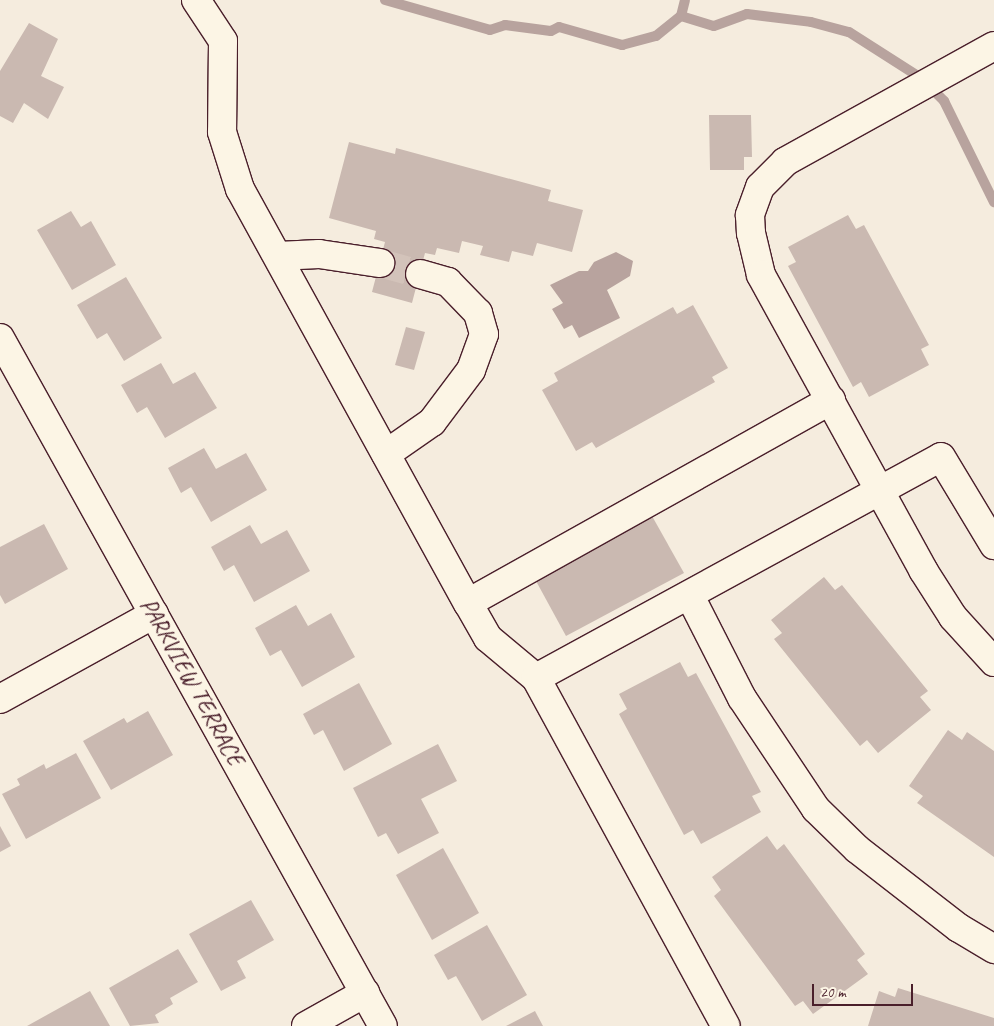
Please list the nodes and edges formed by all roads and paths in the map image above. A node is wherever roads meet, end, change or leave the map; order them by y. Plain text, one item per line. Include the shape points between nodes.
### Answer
1 (196, 0) edge
2 (994, 46) edge
3 (278, 256) junction
4 (380, 263) tunnel mouth
5 (420, 274) tunnel mouth
6 (0, 338) edge
7 (832, 400) junction
8 (386, 454) junction
9 (878, 489) junction
10 (994, 545) edge
11 (690, 596) junction
12 (468, 604) junction
13 (154, 614) junction
14 (994, 662) edge
15 (536, 678) junction
16 (0, 699) edge
17 (994, 949) edge
18 (365, 993) junction
19 (306, 1026) edge
20 (383, 1026) edge
21 (726, 1026) edge

1 - 3 street via 223,41 222,132 240,189
2 - 7 street via 790,159 773,170 760,187 750,215 761,275
3 - 4 street via 319,254
3 - 8 street
5 - 8 street via 448,282 478,313 484,334 471,370 432,422
6 - 13 street, PARKVIEW TERRACE
7 - 9 street
7 - 12 street
8 - 12 street
9 - 10 street via 941,457
9 - 11 street
9 - 14 street via 953,617
11 - 15 street
11 - 17 street via 742,698 816,809 857,849 959,928
12 - 15 street via 488,638
13 - 16 street
13 - 18 street, PARKVIEW TERRACE
15 - 21 street
18 - 19 street
18 - 20 street, PARKVIEW TERRACE

